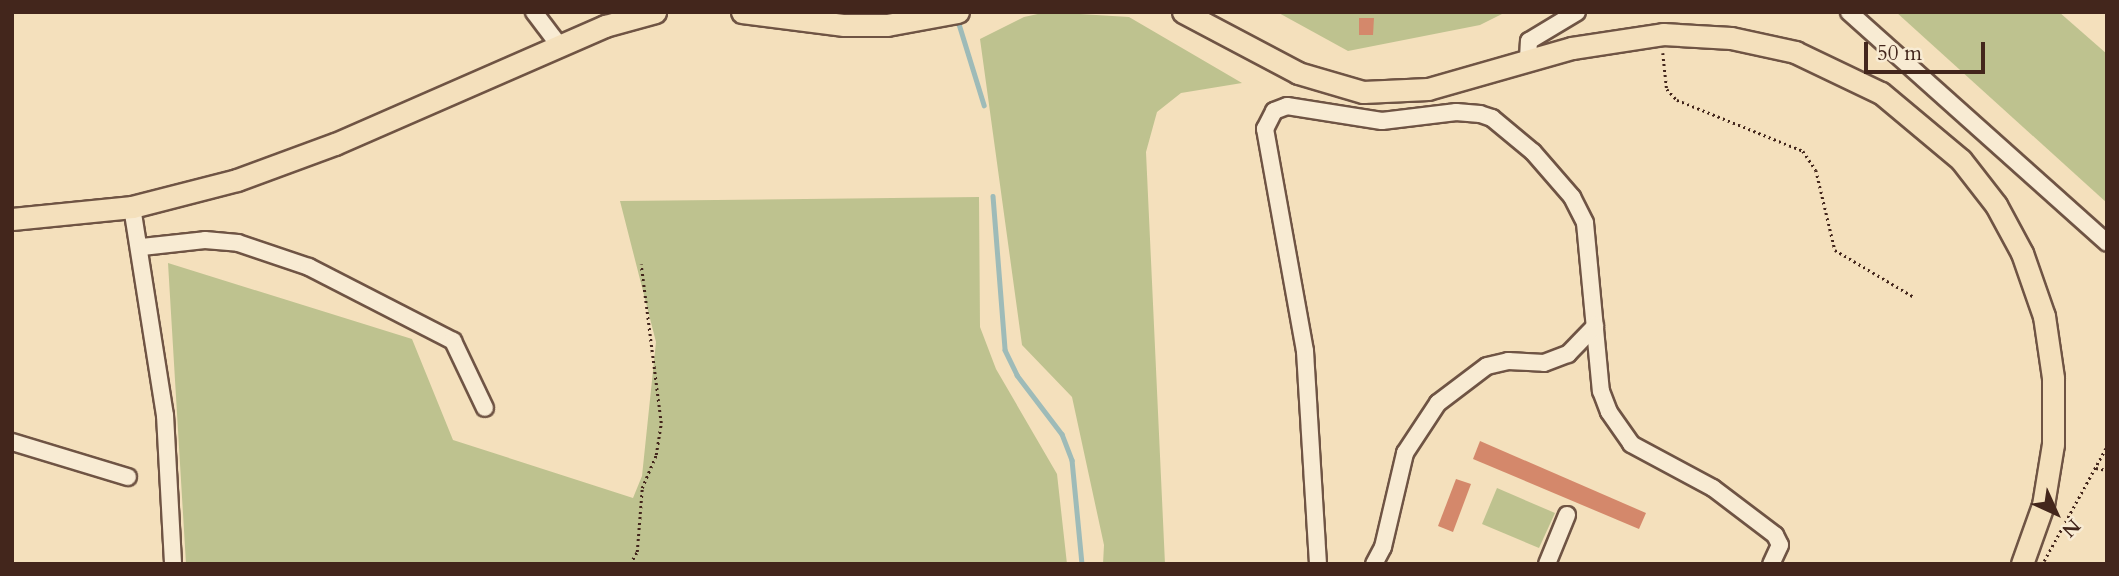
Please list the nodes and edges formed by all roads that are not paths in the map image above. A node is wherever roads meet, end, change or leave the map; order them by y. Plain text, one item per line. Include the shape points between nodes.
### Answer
1 (534, 12) edge
2 (656, 12) edge
3 (742, 12) edge
4 (958, 12) edge
5 (1183, 12) edge
6 (1577, 12) edge
7 (1849, 12) edge
8 (559, 45) junction
9 (1528, 59) junction
10 (132, 207) junction
11 (12, 219) edge
12 (2107, 243) edge
13 (142, 247) junction
14 (1595, 326) junction
15 (485, 408) dead end
16 (12, 442) edge
17 (128, 477) dead end
18 (1567, 515) dead end
19 (173, 564) edge
20 (1318, 564) edge
21 (1374, 564) edge
22 (1547, 564) edge
23 (1771, 564) edge
24 (2022, 564) edge

1 - 8 lane
2 - 8 main road
3 - 4 main road via 844,25 898,24
5 - 9 main road via 1298,73 1363,92 1428,89
6 - 9 lane via 1528,41
7 - 12 lane
8 - 10 main road via 302,157
9 - 24 main road via 1612,39 1663,34 1762,44 1853,77 1932,132 1996,205 2034,284 2050,346 2050,472
10 - 11 main road
10 - 13 lane
13 - 15 lane via 205,240 238,243 309,267 453,341
13 - 19 lane via 165,415
14 - 20 lane via 1580,210 1532,152 1492,118 1455,112 1382,121 1301,107 1274,111 1265,129 1305,351
14 - 21 lane via 1568,354 1544,363 1508,361 1487,366 1438,403 1405,453 1383,547
14 - 23 lane via 1601,391 1619,429 1631,444 1713,488 1775,535 1780,545
16 - 17 lane
18 - 22 lane

